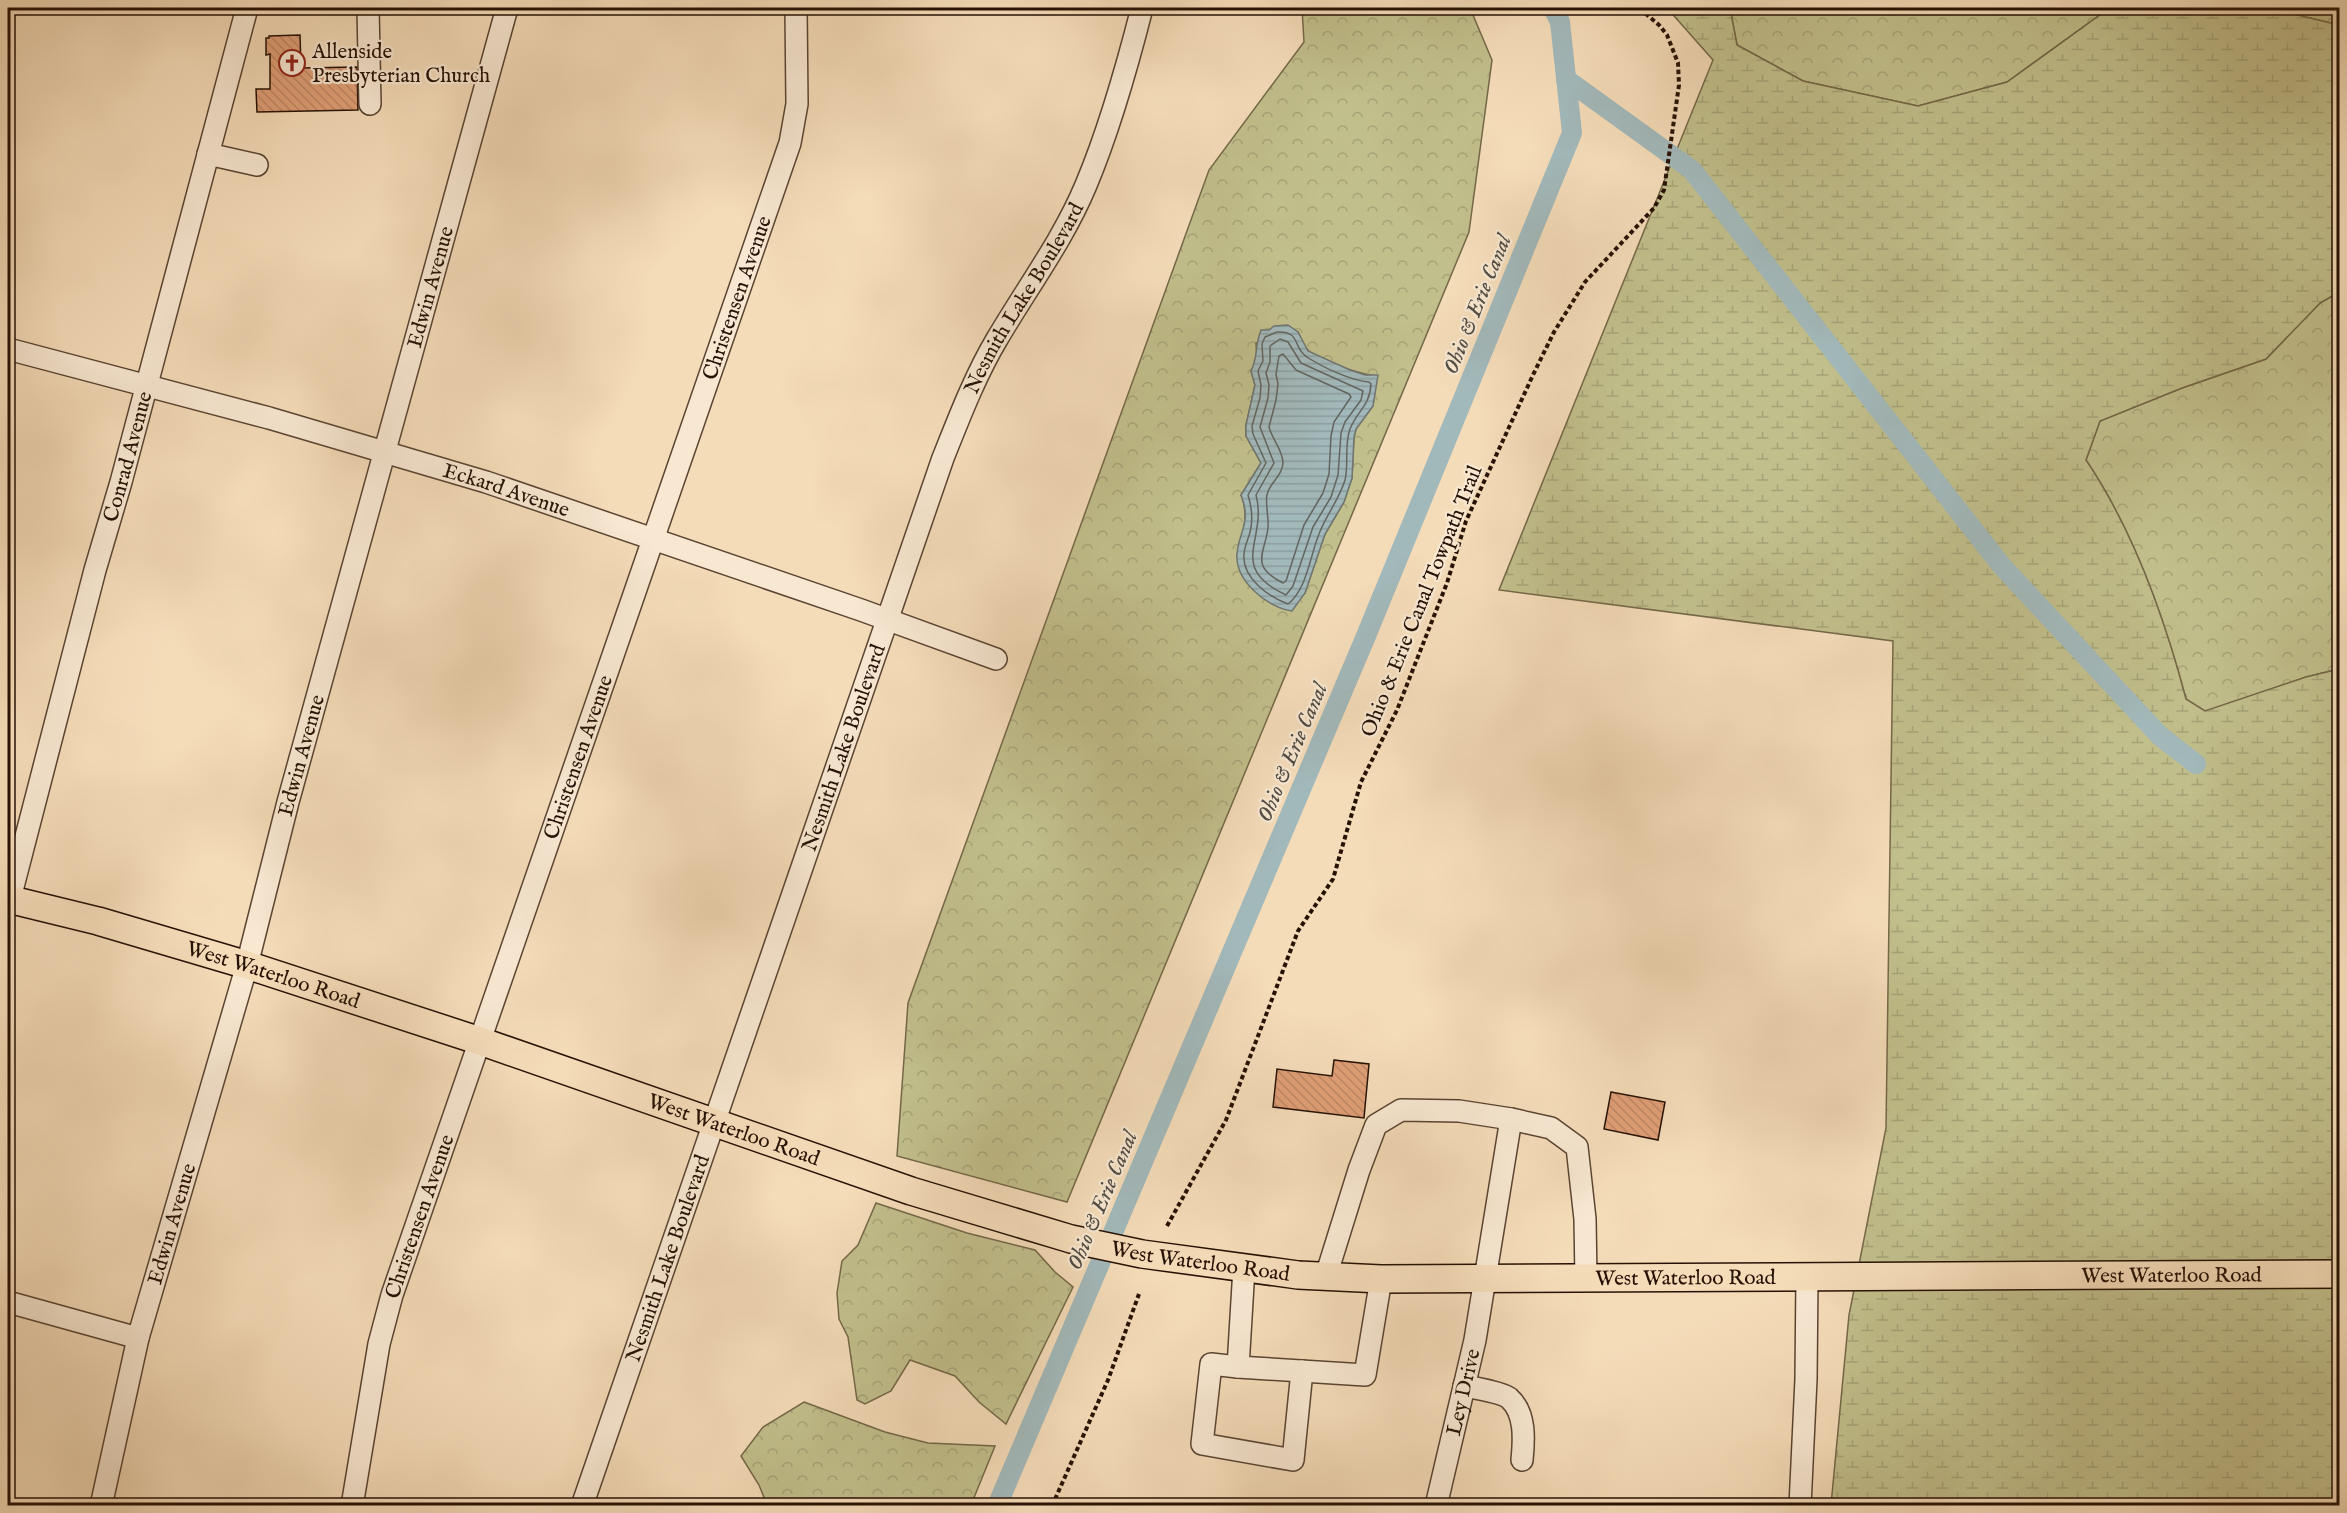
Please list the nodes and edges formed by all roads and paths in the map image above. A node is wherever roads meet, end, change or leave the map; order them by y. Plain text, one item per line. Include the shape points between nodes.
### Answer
1 (247, 8) edge
2 (368, 8) edge
3 (507, 8) edge
4 (796, 8) edge
5 (1142, 8) edge
6 (1639, 8) edge
7 (370, 104) dead end
8 (208, 154) junction
9 (257, 165) dead end
10 (8, 350) edge
11 (145, 386) junction
12 (386, 452) junction
13 (653, 540) junction
14 (888, 619) junction
15 (996, 659) dead end
16 (8, 902) edge
17 (247, 965) junction
18 (480, 1041) junction
19 (1511, 1119) junction
20 (714, 1123) junction
21 (1167, 1226) dead end
22 (1244, 1268) junction
23 (2340, 1275) edge
24 (1326, 1276) junction
25 (1807, 1277) junction
26 (1586, 1278) junction
27 (1381, 1279) junction
28 (1484, 1279) junction
29 (1139, 1294) dead end
30 (8, 1302) edge
31 (138, 1338) junction
32 (1238, 1367) junction
33 (1302, 1371) junction
34 (1464, 1386) junction
35 (1522, 1460) dead end
36 (101, 1506) edge
37 (352, 1506) edge
38 (582, 1506) edge
39 (1052, 1506) edge
40 (1436, 1506) edge
41 (1800, 1506) edge

1 - 8 street, Conrad Avenue
2 - 7 street
3 - 12 street, Edwin Avenue
4 - 13 street, Christensen Avenue via 797,104 790,143
5 - 14 street, Nesmith Lake Boulevard via 1086,185 970,392
6 - 21 path, Ohio & Erie Canal Towpath Trail via 1659,25 1678,63 1679,85 1661,196 1569,305 1533,375 1466,521 1447,583 1397,710 1360,782 1333,879 1295,938 1226,1120
8 - 9 street
8 - 11 street, Conrad Avenue
10 - 11 street, Eckard Avenue
11 - 12 street, Eckard Avenue
11 - 16 street, Conrad Avenue
12 - 13 street, Eckard Avenue
12 - 17 street, Edwin Avenue via 288,802
13 - 14 street, Eckard Avenue
13 - 18 street, Christensen Avenue
14 - 15 street, Eckard Avenue
14 - 20 street, Nesmith Lake Boulevard
16 - 17 main road, West Waterloo Road via 98,921
17 - 18 main road, West Waterloo Road
17 - 31 street, Edwin Avenue
18 - 20 main road, West Waterloo Road
18 - 37 street, Christensen Avenue via 384,1319
19 - 24 street via 1459,1111 1401,1110 1376,1125
19 - 26 street via 1551,1128 1577,1147 1585,1219
19 - 28 street, Ley Drive
20 - 22 main road, West Waterloo Road via 911,1191 1071,1239 1142,1254
20 - 38 street, Nesmith Lake Boulevard
22 - 24 main road, West Waterloo Road
22 - 32 street
23 - 25 main road, West Waterloo Road
24 - 27 main road, West Waterloo Road
25 - 26 main road, West Waterloo Road
25 - 41 street
26 - 28 main road, West Waterloo Road
27 - 28 main road, West Waterloo Road
27 - 33 street via 1365,1375
28 - 34 street, Ley Drive
29 - 39 path via 1108,1380
30 - 31 street
31 - 36 street, Edwin Avenue
32 - 33 street
32 - 33 street via 1211,1364 1202,1444 1293,1460
34 - 35 street via 1508,1397 1518,1410 1525,1435
34 - 40 street, Ley Drive

